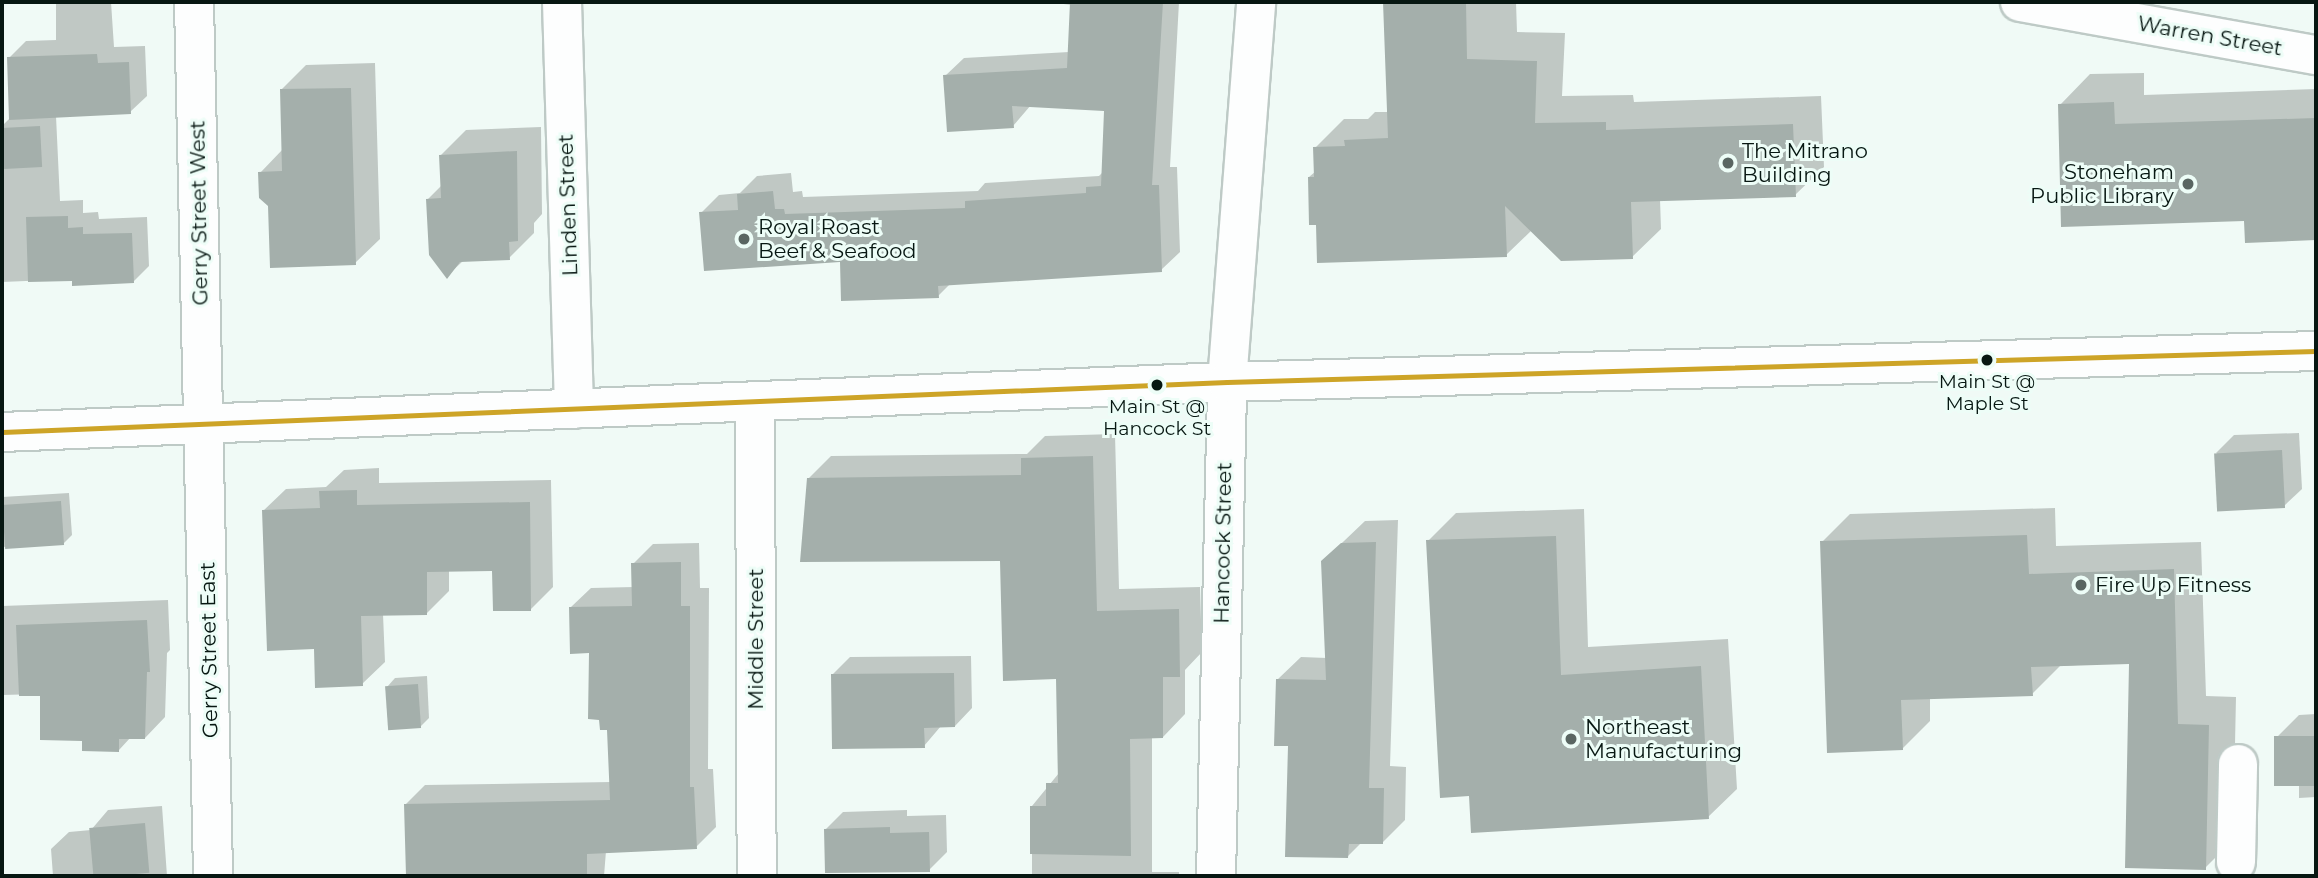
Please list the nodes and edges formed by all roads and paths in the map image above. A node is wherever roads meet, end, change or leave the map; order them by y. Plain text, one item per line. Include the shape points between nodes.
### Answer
1 (194, 2) edge
2 (562, 2) edge
3 (1256, 2) edge
4 (2021, 2) edge
5 (2316, 55) edge
6 (2316, 351) edge
7 (1227, 382) junction
8 (755, 401) junction
9 (574, 409) junction
10 (205, 424) junction
11 (2, 432) edge
12 (2238, 764) dead end
13 (2236, 862) dead end
14 (213, 876) edge
15 (757, 876) edge
16 (1216, 876) edge

1 - 10 street, Gerry Street West
2 - 9 street, Linden Street
3 - 7 street, Hancock Street
4 - 5 street, Warren Street
6 - 7 street
7 - 8 street
7 - 16 street, Hancock Street
8 - 9 street
8 - 15 street, Middle Street
9 - 10 street
10 - 11 street
10 - 14 street, Gerry Street East
12 - 13 street

